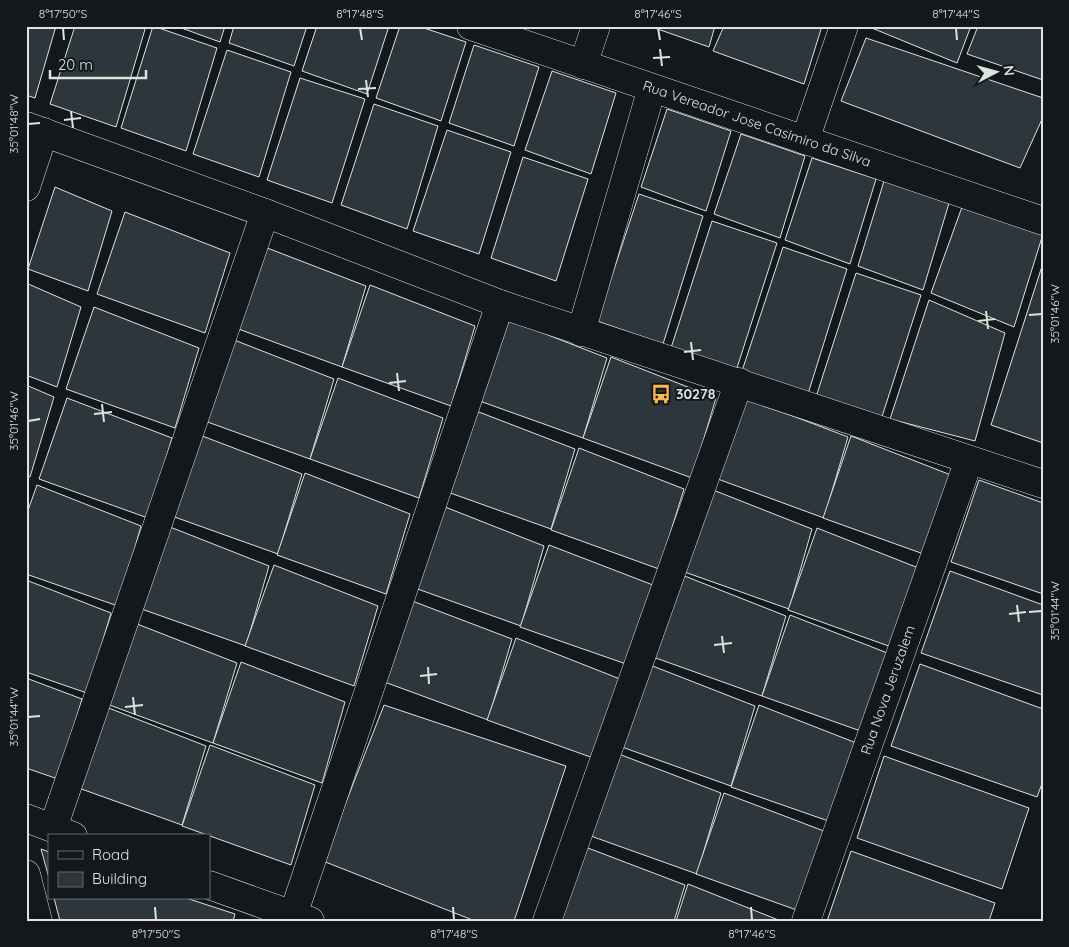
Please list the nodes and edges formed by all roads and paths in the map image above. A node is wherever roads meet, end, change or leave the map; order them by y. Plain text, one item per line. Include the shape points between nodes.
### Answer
1 (471, 26) edge
2 (596, 26) edge
3 (844, 26) edge
4 (583, 65) junction
5 (652, 88) junction
6 (35, 129) edge
7 (805, 140) junction
8 (26, 187) edge
9 (265, 213) junction
10 (1043, 221) edge
11 (500, 304) junction
12 (582, 332) junction
13 (739, 382) junction
14 (969, 460) junction
15 (1043, 484) edge
16 (26, 818) edge
17 (63, 832) edge
18 (26, 874) edge
19 (210, 885) edge
20 (301, 918) edge
21 (38, 921) edge
22 (547, 921) edge
23 (806, 921) edge

1 - 4 street, Rua Vereador Jose Casimiro da Silva
2 - 4 street
3 - 7 street
4 - 5 street, Rua Vereador Jose Casimiro da Silva
5 - 7 street, Rua Vereador Jose Casimiro da Silva
5 - 12 street
6 - 8 street
6 - 9 street
7 - 10 street, Rua Vereador Jose Casimiro da Silva
9 - 11 street
9 - 17 street
11 - 12 street
11 - 20 street
12 - 13 street
13 - 14 street
13 - 22 street
14 - 15 street
14 - 23 street, Rua Nova Jeruzalem
16 - 17 street
18 - 21 street
19 - 20 street

